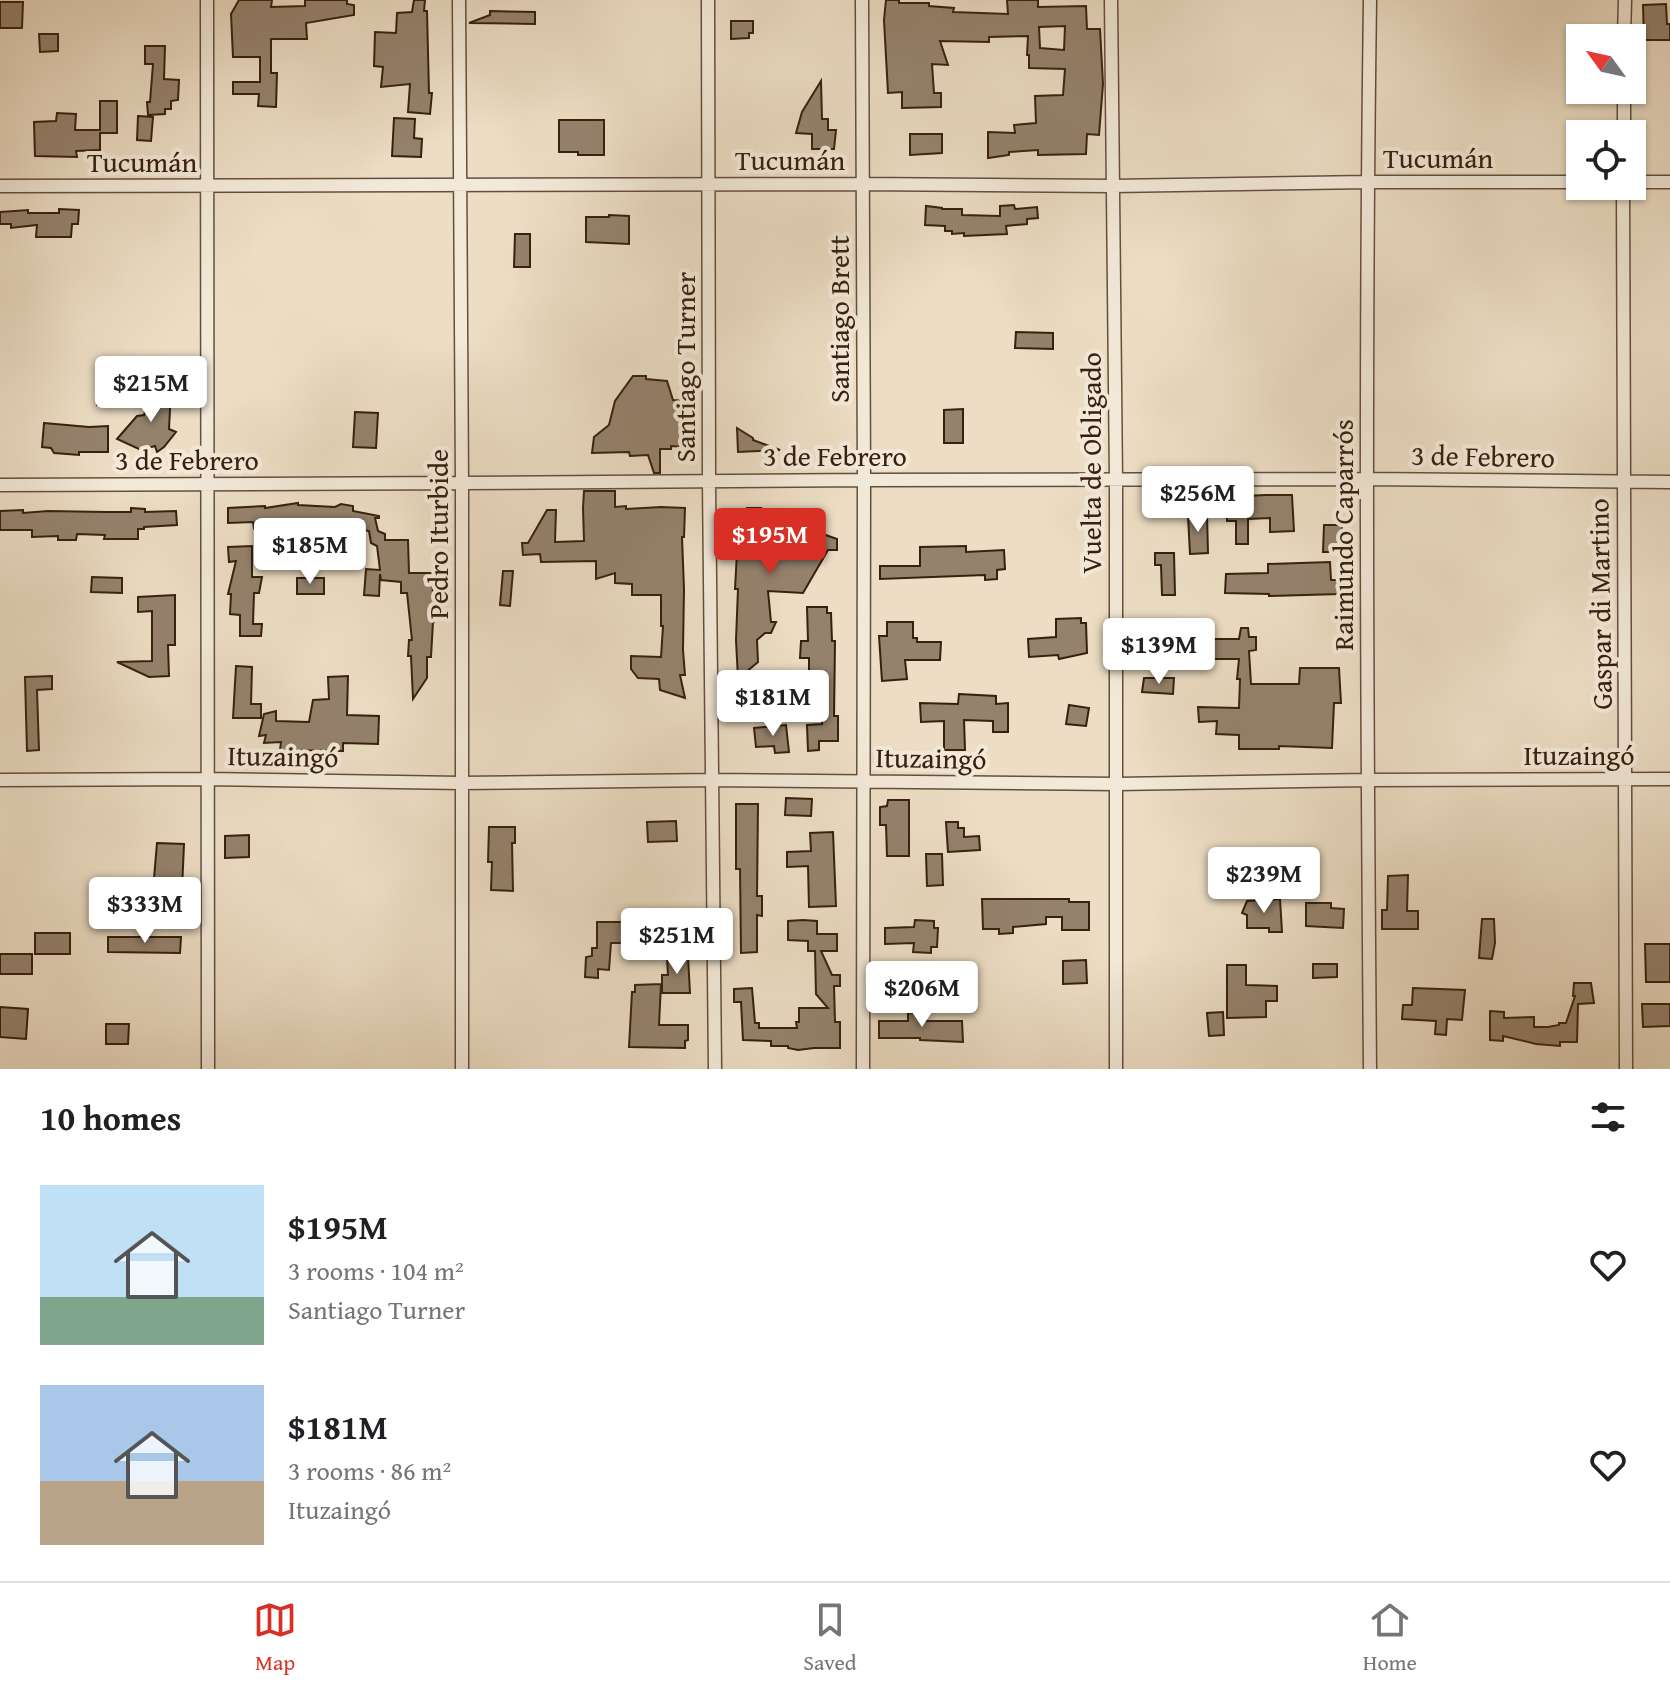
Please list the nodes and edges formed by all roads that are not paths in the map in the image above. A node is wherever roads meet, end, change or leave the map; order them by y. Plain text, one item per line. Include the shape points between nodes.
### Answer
1 (207, 0) edge
2 (459, 0) edge
3 (708, 0) edge
4 (862, 0) edge
5 (1111, 0) edge
6 (1370, 0) edge
7 (1625, 0) edge
8 (1624, 24) edge
9 (1368, 182) junction
10 (1566, 182) edge
11 (1646, 182) edge
12 (1670, 182) edge
13 (708, 184) junction
14 (862, 184) junction
15 (207, 185) junction
16 (461, 185) junction
17 (0, 186) edge
18 (1112, 186) junction
19 (1623, 200) edge
20 (1367, 479) junction
21 (864, 480) junction
22 (709, 481) junction
23 (1116, 481) junction
24 (1623, 482) junction
25 (1670, 482) edge
26 (462, 483) junction
27 (207, 484) junction
28 (0, 485) edge
29 (207, 779) junction
30 (1626, 779) junction
31 (1670, 779) edge
32 (0, 780) edge
33 (713, 780) junction
34 (1368, 780) junction
35 (863, 782) junction
36 (461, 783) junction
37 (1117, 784) junction
38 (208, 1069) edge
39 (462, 1069) edge
40 (715, 1069) edge
41 (863, 1069) edge
42 (1116, 1069) edge
43 (1370, 1069) edge
44 (1626, 1069) edge

1 - 15 street
2 - 16 street, Pedro Iturbide
3 - 13 street, Santiago Turner
4 - 14 street, Santiago Brett
5 - 18 street, Vuelta de Obligado
6 - 9 street, Raimundo Caparrós
7 - 8 street
9 - 10 street, Tucumán
9 - 18 street, Tucumán
9 - 20 street, Raimundo Caparrós
11 - 12 street
13 - 14 street, Tucumán
13 - 16 street, Tucumán
13 - 22 street, Santiago Turner
14 - 18 street, Tucumán
14 - 21 street, Santiago Brett
15 - 16 street, Tucumán
15 - 17 street, Tucumán
15 - 27 street
16 - 26 street, Pedro Iturbide
18 - 23 street, Vuelta de Obligado
19 - 24 street, Gaspar di Martino
20 - 23 street, 3 de Febrero
20 - 24 street, 3 de Febrero
20 - 34 street, Raimundo Caparrós
21 - 22 street, 3 de Febrero
21 - 23 street, 3 de Febrero
21 - 35 street, Santiago Brett
22 - 26 street, 3 de Febrero
22 - 33 street, Santiago Turner
23 - 37 street, Vuelta de Obligado
24 - 25 street, 3 de Febrero
24 - 30 street, Gaspar di Martino
26 - 27 street, 3 de Febrero
26 - 36 street, Pedro Iturbide
27 - 28 street, 3 de Febrero
27 - 29 street
29 - 32 street, Ituzaingó
29 - 36 street, Ituzaingó
29 - 38 street
30 - 31 street, Ituzaingó
30 - 34 street, Ituzaingó
30 - 44 street, Gaspar di Martino
33 - 35 street, Ituzaingó
33 - 36 street, Ituzaingó
33 - 40 street, Santiago Turner
34 - 37 street, Ituzaingó
34 - 43 street, Raimundo Caparrós
35 - 37 street, Ituzaingó
35 - 41 street, Santiago Brett
36 - 39 street, Pedro Iturbide
37 - 42 street, Vuelta de Obligado

